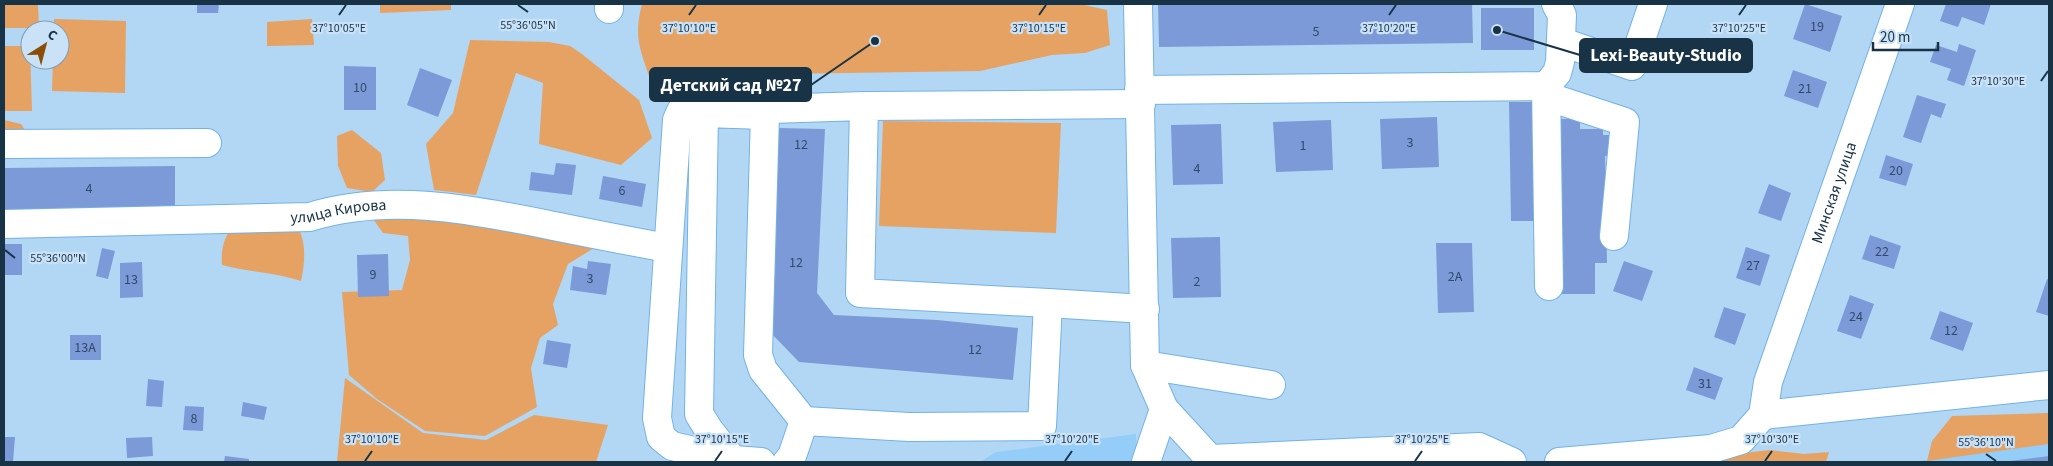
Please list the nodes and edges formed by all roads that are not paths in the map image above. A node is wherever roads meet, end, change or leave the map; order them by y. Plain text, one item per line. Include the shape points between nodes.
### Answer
1 (1138, 4) edge
2 (1556, 4) edge
3 (1653, 4) edge
4 (1900, 4) edge
5 (1562, 42) junction
6 (1546, 91) junction
7 (1140, 97) junction
8 (864, 106) junction
9 (704, 113) junction
10 (766, 115) junction
11 (4, 144) edge
12 (207, 144) dead end
13 (4, 224) edge
14 (1614, 236) dead end
15 (668, 248) junction
16 (1549, 286) dead end
17 (1048, 304) junction
18 (1145, 309) junction
19 (1145, 365) junction
20 (1271, 385) dead end
21 (2049, 385) edge
22 (1164, 409) junction
23 (1762, 415) junction
24 (804, 421) junction
25 (733, 460) junction
26 (762, 462) edge
27 (787, 462) edge
28 (1146, 462) edge
29 (1512, 462) edge
30 (1559, 462) edge

1 - 7 street
2 - 5 street via 1562,15
3 - 5 street via 1632,66
4 - 23 street, Минская улица via 1768,382
5 - 6 street via 1557,73
6 - 7 street
6 - 14 street via 1625,122
6 - 16 street
7 - 8 street
7 - 18 street
8 - 10 street via 770,109
8 - 17 street via 860,293
9 - 10 street
9 - 15 street via 681,111 676,120
9 - 25 street via 699,414
10 - 24 street via 758,355 764,370
11 - 12 street
13 - 15 street, улица Кирова via 310,217 354,206 433,206 506,216
15 - 25 street via 657,418 661,437 672,446
17 - 18 street
17 - 24 street via 1042,426 909,427
18 - 19 street
19 - 20 street
19 - 22 street
21 - 23 street
22 - 28 street
22 - 29 street via 1210,459 1479,447
23 - 30 street via 1741,440 1711,449
24 - 27 street
25 - 26 street

